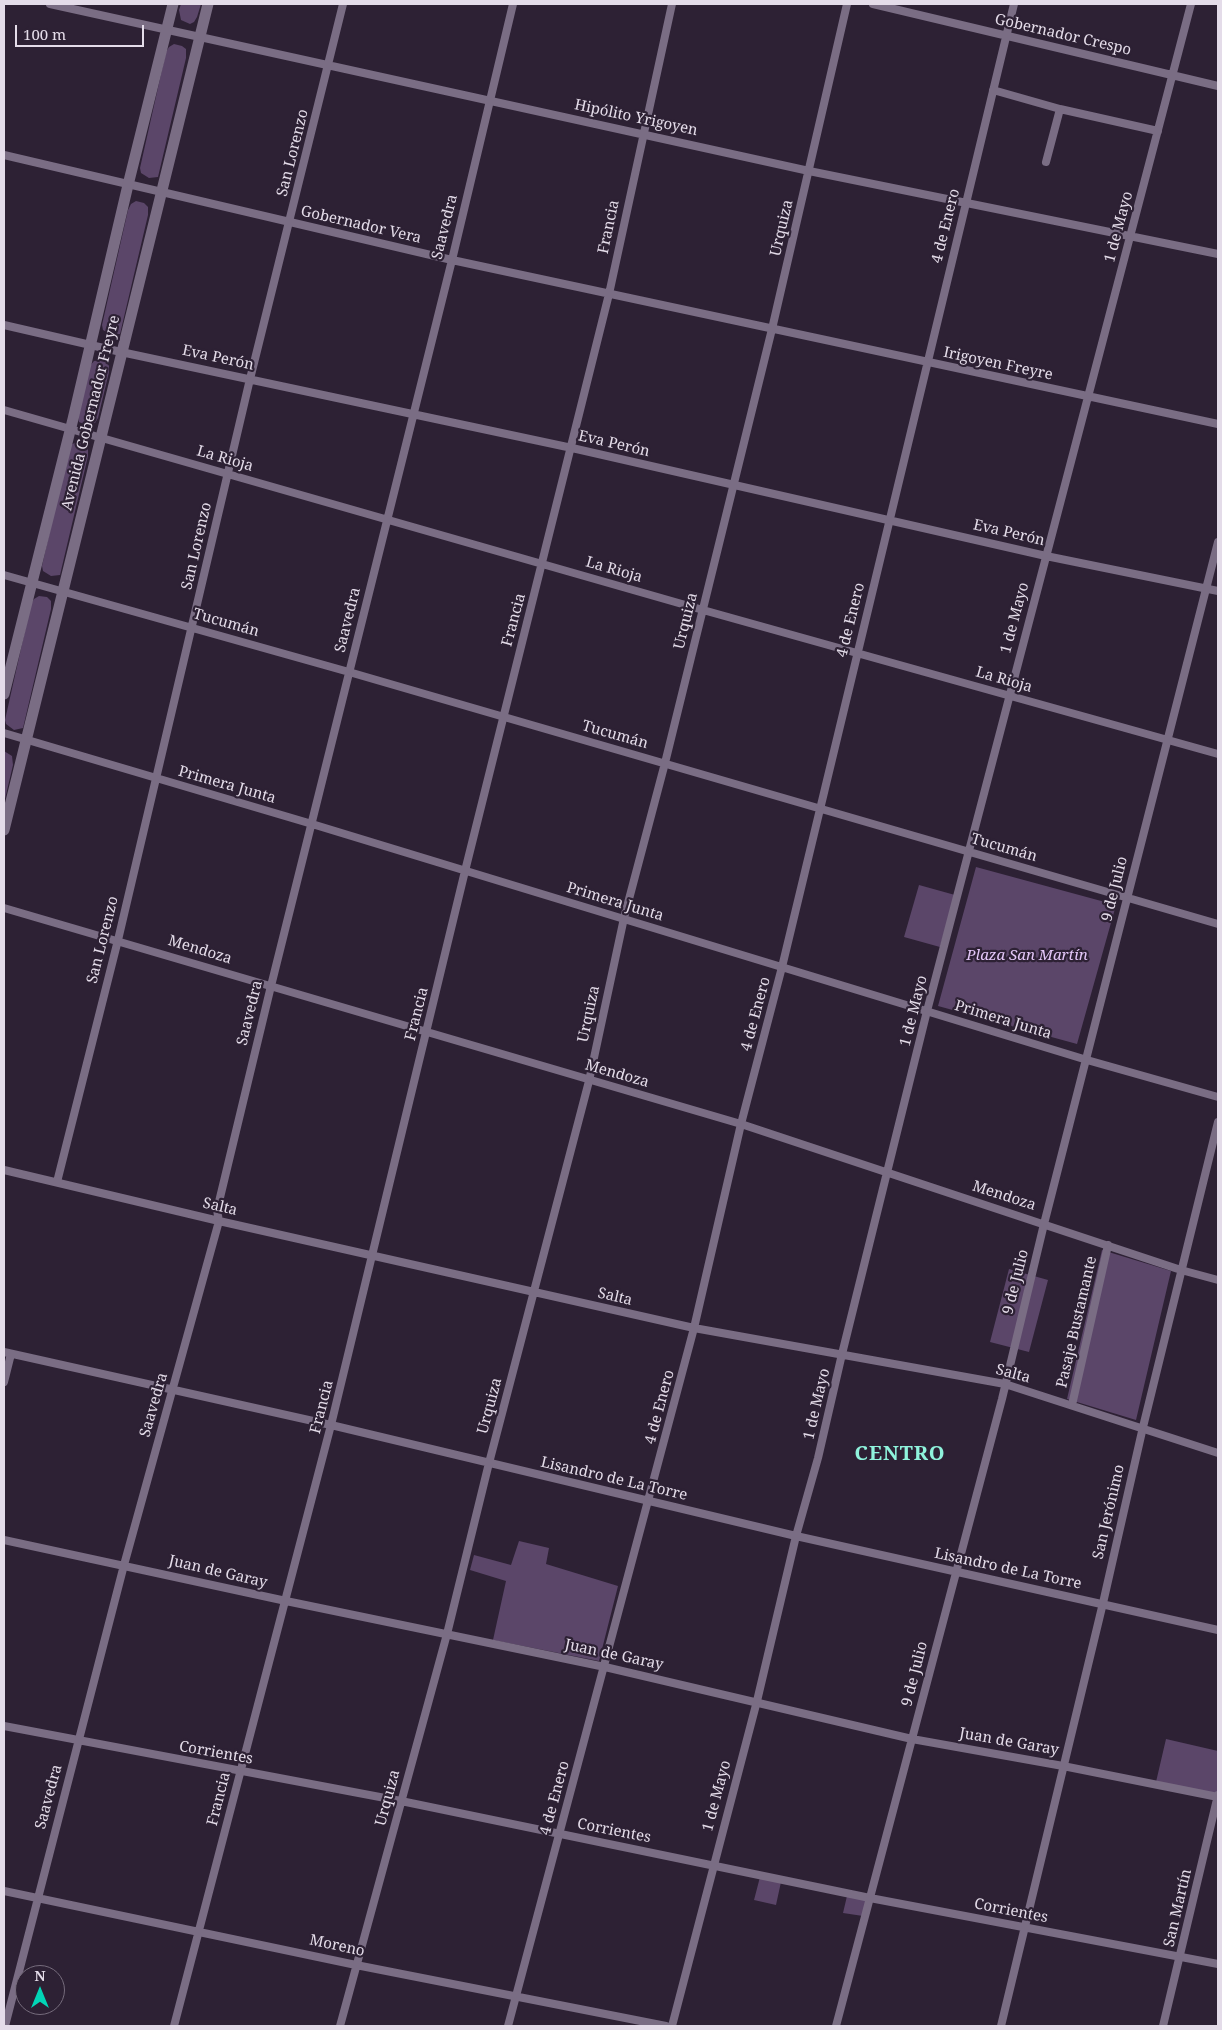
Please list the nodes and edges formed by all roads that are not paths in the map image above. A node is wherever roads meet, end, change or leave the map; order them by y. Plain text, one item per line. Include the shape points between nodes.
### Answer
1 (50, 4) edge
2 (173, 4) edge
3 (208, 4) edge
4 (342, 4) edge
5 (513, 4) edge
6 (672, 4) edge
7 (847, 4) edge
8 (873, 4) edge
9 (1014, 4) edge
10 (1191, 4) edge
11 (167, 28) junction
12 (200, 36) junction
13 (1006, 36) junction
14 (328, 66) junction
15 (1172, 75) junction
16 (1218, 86) edge
17 (993, 90) junction
18 (490, 102) junction
19 (1060, 109) junction
20 (1158, 131) junction
21 (644, 134) junction
22 (4, 155) edge
23 (1046, 162) dead end
24 (809, 171) junction
25 (128, 185) junction
26 (161, 193) junction
27 (966, 202) junction
28 (290, 223) junction
29 (1131, 236) junction
30 (1218, 254) edge
31 (452, 260) junction
32 (609, 294) junction
33 (4, 325) edge
34 (772, 329) junction
35 (90, 345) junction
36 (121, 352) junction
37 (926, 362) junction
38 (250, 379) junction
39 (1087, 396) junction
40 (4, 410) edge
41 (413, 414) junction
42 (1218, 424) edge
43 (70, 429) junction
44 (101, 437) junction
45 (572, 448) junction
46 (228, 475) junction
47 (734, 485) junction
48 (386, 520) junction
49 (890, 521) junction
50 (1218, 542) edge
51 (1046, 556) junction
52 (543, 564) junction
53 (4, 575) edge
54 (31, 583) junction
55 (1207, 589) junction
56 (62, 591) junction
57 (1218, 591) edge
58 (702, 610) junction
59 (192, 628) junction
60 (857, 653) junction
61 (349, 672) junction
62 (4, 694) edge
63 (1009, 696) junction
64 (503, 717) junction
65 (4, 733) edge
66 (25, 738) junction
67 (1167, 740) junction
68 (1218, 754) edge
69 (665, 763) junction
70 (156, 778) junction
71 (819, 807) junction
72 (312, 824) junction
73 (4, 830) edge
74 (970, 853) junction
75 (465, 871) junction
76 (1127, 898) junction
77 (4, 908) edge
78 (624, 918) junction
79 (1218, 924) edge
80 (118, 940) junction
81 (782, 967) junction
82 (271, 986) junction
83 (927, 1011) junction
84 (427, 1032) junction
85 (1087, 1060) junction
86 (589, 1080) junction
87 (1218, 1098) edge
88 (1218, 1122) edge
89 (741, 1124) junction
90 (4, 1170) edge
91 (887, 1171) junction
92 (57, 1182) junction
93 (219, 1221) junction
94 (1044, 1224) junction
95 (1108, 1246) junction
96 (372, 1256) junction
97 (1181, 1270) junction
98 (1218, 1280) edge
99 (534, 1293) junction
100 (694, 1328) junction
101 (7, 1353) edge
102 (842, 1354) junction
103 (4, 1382) edge
104 (1005, 1384) junction
105 (173, 1390) junction
106 (1072, 1405) junction
107 (332, 1425) junction
108 (1143, 1427) junction
109 (1218, 1452) edge
110 (489, 1463) junction
111 (648, 1501) junction
112 (796, 1536) junction
113 (4, 1540) edge
114 (124, 1565) junction
115 (955, 1572) junction
116 (286, 1601) junction
117 (1103, 1603) junction
118 (1218, 1630) edge
119 (447, 1634) junction
120 (605, 1667) junction
121 (757, 1701) junction
122 (4, 1726) edge
123 (912, 1739) junction
124 (78, 1741) junction
125 (1063, 1766) junction
126 (240, 1771) junction
127 (1218, 1797) edge
128 (402, 1801) junction
129 (559, 1834) junction
130 (714, 1864) junction
131 (4, 1891) edge
132 (37, 1898) junction
133 (870, 1898) junction
134 (1026, 1927) junction
135 (200, 1931) junction
136 (1180, 1957) junction
137 (1218, 1964) edge
138 (356, 1965) junction
139 (516, 1996) junction
140 (4, 2026) edge
141 (174, 2026) edge
142 (340, 2026) edge
143 (508, 2026) edge
144 (666, 2026) edge
145 (672, 2026) edge
146 (836, 2026) edge
147 (1001, 2026) edge
148 (1163, 2026) edge

1 - 11 street, Hipólito Yrigoyen
2 - 11 main road, Avenida Gobernador Freyre
3 - 12 main road, Avenida Gobernador Freyre
4 - 14 street, San Lorenzo
5 - 18 street, Saavedra
6 - 21 street, Francia
7 - 24 street, Urquiza
8 - 13 street, Gobernador Crespo
9 - 13 street, 4 de Enero
10 - 15 street, 1 de Mayo
11 - 12 street, Hipólito Yrigoyen
11 - 25 main road, Avenida Gobernador Freyre
12 - 14 street, Hipólito Yrigoyen
12 - 26 main road, Avenida Gobernador Freyre
13 - 15 street, Gobernador Crespo
13 - 17 street, 4 de Enero
14 - 18 street, Hipólito Yrigoyen
14 - 28 street, San Lorenzo
15 - 16 street, Gobernador Crespo
15 - 20 street, 1 de Mayo
17 - 19 street
17 - 27 street, 4 de Enero
18 - 21 street, Hipólito Yrigoyen
18 - 31 street, Saavedra
19 - 20 street
19 - 23 street
20 - 29 street, 1 de Mayo
21 - 24 street, Hipólito Yrigoyen
21 - 32 street, Francia
22 - 25 street, Gobernador Vera
24 - 27 street, Hipólito Yrigoyen
24 - 34 street, Urquiza
25 - 26 street, Gobernador Vera
25 - 35 main road, Avenida Gobernador Freyre
26 - 28 street, Gobernador Vera
26 - 36 main road, Avenida Gobernador Freyre
27 - 29 street, Hipólito Yrigoyen
27 - 37 street, 4 de Enero
28 - 31 street, Gobernador Vera
28 - 38 street, San Lorenzo
29 - 30 street, Hipólito Yrigoyen
29 - 39 street, 1 de Mayo
31 - 32 street, Gobernador Vera
31 - 41 street, Saavedra
32 - 34 street, Gobernador Vera
32 - 45 street, Francia
33 - 35 street, Eva Perón
34 - 37 street, Irigoyen Freyre
34 - 47 street, Urquiza
35 - 36 street, Eva Perón
35 - 43 main road, Avenida Gobernador Freyre
36 - 38 street, Eva Perón
36 - 44 main road, Avenida Gobernador Freyre
37 - 39 street, Irigoyen Freyre
37 - 49 street, 4 de Enero
38 - 41 street, Eva Perón
38 - 46 street, San Lorenzo
39 - 42 street, Irigoyen Freyre
39 - 51 street, 1 de Mayo
40 - 43 street, La Rioja
41 - 45 street, Eva Perón
41 - 48 street, Saavedra
43 - 44 street, La Rioja
43 - 54 main road, Avenida Gobernador Freyre
44 - 46 street, La Rioja
44 - 56 main road, Avenida Gobernador Freyre
45 - 47 street, Eva Perón
45 - 52 street, Francia
46 - 48 street, La Rioja
46 - 59 street, San Lorenzo
47 - 49 street, Eva Perón
47 - 58 street, Urquiza
48 - 52 street, La Rioja
48 - 61 street, Saavedra
49 - 51 street, Eva Perón
49 - 60 street, 4 de Enero
50 - 55 street, 9 de Julio
51 - 55 street, Eva Perón
51 - 63 street, 1 de Mayo
52 - 58 street, La Rioja
52 - 64 street, Francia
53 - 54 street, Tucumán
54 - 56 street, Tucumán
54 - 62 main road, Avenida Gobernador Freyre
55 - 57 street, Eva Perón
55 - 67 street, 9 de Julio
56 - 59 street, Tucumán
56 - 66 main road, Avenida Gobernador Freyre
58 - 60 street, La Rioja
58 - 69 street, Urquiza
59 - 61 street, Tucumán
59 - 70 street, San Lorenzo
60 - 63 street, La Rioja
60 - 71 street, 4 de Enero
61 - 64 street, Tucumán
61 - 72 street, Saavedra
63 - 67 street, La Rioja
63 - 74 street, 1 de Mayo
64 - 69 street, Tucumán
64 - 75 street, Francia
65 - 66 street, Primera Junta
66 - 70 street, Primera Junta
66 - 73 main road, Avenida Gobernador Freyre
67 - 68 street, La Rioja
67 - 76 street, 9 de Julio
69 - 71 street, Tucumán
69 - 78 street, Urquiza
70 - 72 street, Primera Junta
70 - 80 street, San Lorenzo
71 - 74 street, Tucumán
71 - 81 street, 4 de Enero
72 - 75 street, Primera Junta
72 - 82 street, Saavedra
74 - 76 street, Tucumán
74 - 83 street, 1 de Mayo
75 - 78 street, Primera Junta
75 - 84 street, Francia
76 - 79 street, Tucumán
76 - 85 street, 9 de Julio
77 - 80 street, Mendoza
78 - 81 street, Primera Junta
78 - 86 street, Urquiza
80 - 82 street, Mendoza
80 - 92 street, San Lorenzo
81 - 83 street, Primera Junta
81 - 89 street, 4 de Enero
82 - 84 street, Mendoza
82 - 93 street, Saavedra via 217,1210
83 - 85 street, Primera Junta
83 - 91 street, 1 de Mayo
84 - 86 street, Mendoza
84 - 96 street, Francia
85 - 87 street, Primera Junta
85 - 94 street, 9 de Julio
86 - 89 street, Mendoza
86 - 99 street, Urquiza
88 - 97 street, San Jerónimo
89 - 91 street, Mendoza
89 - 100 street, 4 de Enero
90 - 92 street, Salta
91 - 94 street, Mendoza
91 - 102 street, 1 de Mayo
92 - 93 street, Salta
93 - 96 street, Salta
93 - 105 street, Saavedra
94 - 95 street, Mendoza
94 - 104 street, 9 de Julio
95 - 97 street, Mendoza
95 - 106 street, Pasaje Bustamante
96 - 99 street, Salta
96 - 107 street, Francia
97 - 98 street, Mendoza
97 - 108 street, San Jerónimo
99 - 100 street, Salta
99 - 110 street, Urquiza
100 - 102 street, Salta
100 - 111 street, 4 de Enero
101 - 103 street
101 - 105 street, Lisandro de La Torre
102 - 104 street, Salta
102 - 112 street, 1 de Mayo
104 - 106 street, Salta
104 - 115 street, 9 de Julio
105 - 107 street, Lisandro de La Torre
105 - 114 street, Saavedra
106 - 108 street, Salta
107 - 110 street, Lisandro de La Torre
107 - 116 street, Francia
108 - 109 street, Salta
108 - 117 street, San Jerónimo
110 - 111 street, Lisandro de La Torre
110 - 119 street, Urquiza
111 - 112 street, Lisandro de La Torre
111 - 120 street, 4 de Enero
112 - 115 street, Lisandro de La Torre
112 - 121 street, 1 de Mayo
113 - 114 street, Juan de Garay
114 - 116 street, Juan de Garay
114 - 124 street, Saavedra
115 - 117 street, Lisandro de La Torre
115 - 123 street, 9 de Julio
116 - 119 street, Juan de Garay
116 - 126 street, Francia
117 - 118 street, Lisandro de La Torre
117 - 125 street, San Jerónimo
119 - 120 street, Juan de Garay
119 - 128 street, Urquiza
120 - 121 street, Juan de Garay
120 - 129 street, 4 de Enero
121 - 123 street, Juan de Garay
121 - 130 street, 1 de Mayo
122 - 124 street, Corrientes
123 - 125 street, Juan de Garay
123 - 133 street, 9 de Julio
124 - 126 street, Corrientes
124 - 132 street, Saavedra
125 - 127 street, Juan de Garay
125 - 134 street, San Jerónimo
126 - 128 street, Corrientes
126 - 135 street, Francia
127 - 136 street, San Martín
128 - 129 street, Corrientes
128 - 138 street, Urquiza
129 - 130 street, Corrientes
129 - 139 street, 4 de Enero
130 - 133 street, Corrientes
130 - 145 street, 1 de Mayo
131 - 132 street, Moreno
132 - 135 street, Moreno
132 - 140 street, Saavedra
133 - 134 street, Corrientes
133 - 146 street, 9 de Julio
134 - 136 street, Corrientes
134 - 147 street, San Jerónimo
135 - 138 street, Moreno
135 - 141 street, Francia
136 - 137 street, Corrientes
136 - 148 street, San Martín
138 - 139 street, Moreno
138 - 142 street, Urquiza
139 - 143 street, 4 de Enero
139 - 144 street, Moreno

